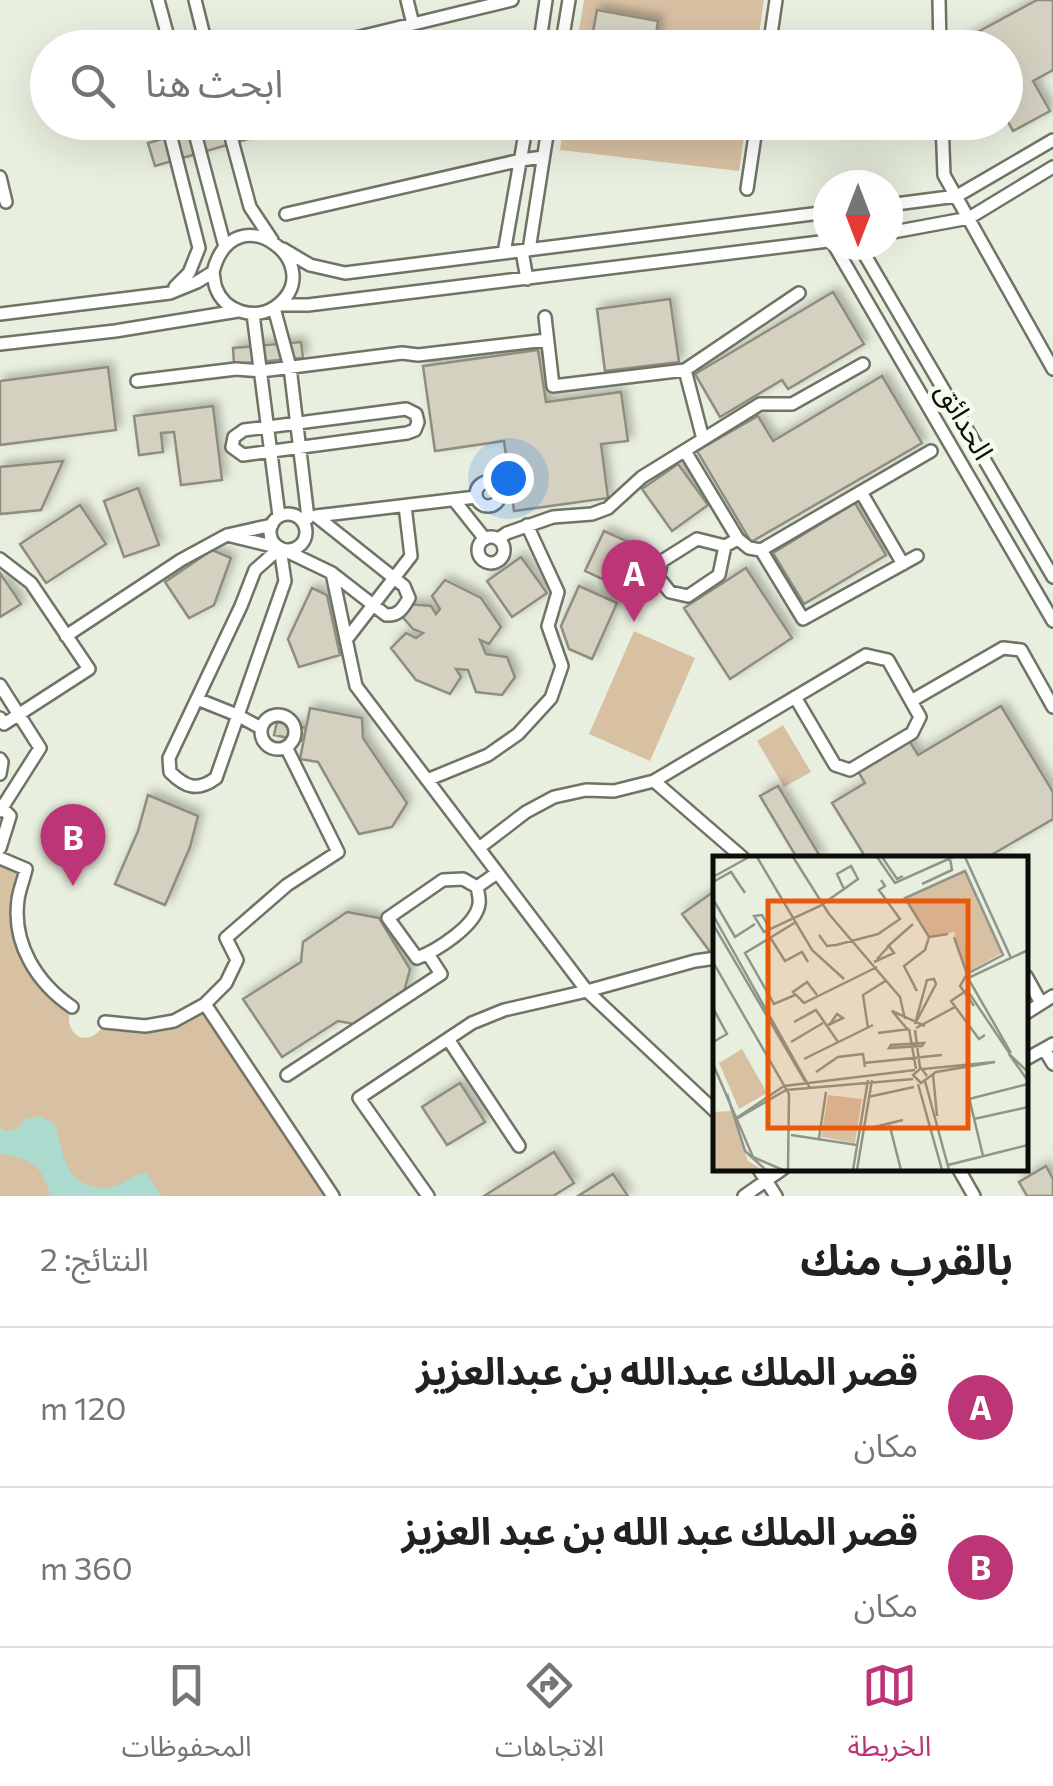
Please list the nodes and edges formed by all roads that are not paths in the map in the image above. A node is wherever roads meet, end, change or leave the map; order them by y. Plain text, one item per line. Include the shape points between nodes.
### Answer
1 (158, 0) edge
2 (194, 0) edge
3 (407, 0) edge
4 (512, 0) edge
5 (546, 0) edge
6 (569, 0) edge
7 (776, 0) edge
8 (939, 0) edge
9 (413, 24) junction
10 (166, 30) edge
11 (202, 30) edge
12 (388, 30) edge
13 (542, 30) edge
14 (564, 30) edge
15 (772, 30) edge
16 (940, 30) edge
17 (171, 140) edge
18 (197, 140) edge
19 (231, 140) edge
20 (524, 140) edge
21 (544, 140) edge
22 (755, 140) edge
23 (943, 140) edge
24 (1053, 140) edge
25 (543, 157) junction
26 (521, 160) junction
27 (1053, 168) edge
28 (0, 176) edge
29 (748, 189) dead end
30 (957, 196) junction
31 (6, 202) dead end
32 (903, 202) edge
33 (286, 214) dead end
34 (813, 214) edge
35 (969, 218) junction
36 (903, 231) edge
37 (272, 240) junction
38 (813, 243) edge
39 (225, 247) junction
40 (283, 250) junction
41 (525, 250) junction
42 (504, 253) junction
43 (843, 260) edge
44 (868, 260) edge
45 (213, 272) junction
46 (527, 280) junction
47 (170, 293) junction
48 (799, 293) dead end
49 (276, 306) junction
50 (238, 311) junction
51 (0, 314) edge
52 (253, 314) junction
53 (545, 317) dead end
54 (547, 340) junction
55 (0, 344) edge
56 (863, 364) dead end
57 (290, 367) junction
58 (1053, 369) edge
59 (261, 370) junction
60 (685, 370) junction
61 (138, 381) dead end
62 (296, 423) junction
63 (268, 426) junction
64 (703, 439) junction
65 (300, 448) junction
66 (685, 450) junction
67 (931, 451) dead end
68 (271, 452) junction
69 (861, 492) junction
70 (476, 497) dead end
71 (454, 500) junction
72 (405, 506) junction
73 (309, 518) junction
74 (275, 520) junction
75 (526, 526) junction
76 (227, 536) junction
77 (738, 539) junction
78 (725, 546) junction
79 (280, 548) junction
80 (761, 550) junction
81 (917, 556) dead end
82 (0, 559) edge
83 (903, 564) junction
84 (332, 573) junction
85 (395, 577) junction
86 (1053, 577) edge
87 (372, 606) junction
88 (1052, 618) edge
89 (66, 636) junction
90 (346, 640) junction
91 (0, 686) edge
92 (796, 697) junction
93 (197, 699) junction
94 (911, 701) junction
95 (1053, 707) edge
96 (18, 714) junction
97 (237, 715) junction
98 (0, 718) edge
99 (261, 728) junction
100 (286, 747) junction
101 (0, 759) edge
102 (0, 774) edge
103 (427, 780) junction
104 (654, 781) junction
105 (1, 810) edge
106 (0, 848) edge
107 (479, 848) junction
108 (740, 856) edge
109 (0, 858) edge
110 (498, 873) junction
111 (477, 888) junction
112 (428, 954) junction
113 (713, 958) edge
114 (1028, 980) edge
115 (587, 991) junction
116 (1053, 996) edge
117 (1041, 1003) junction
118 (205, 1004) junction
119 (72, 1008) dead end
120 (1028, 1011) edge
121 (105, 1022) dead end
122 (448, 1039) junction
123 (1048, 1047) edge
124 (1053, 1064) edge
125 (287, 1075) dead end
126 (713, 1109) edge
127 (519, 1146) dead end
128 (760, 1171) edge
129 (780, 1171) edge
130 (960, 1171) edge
131 (766, 1180) junction
132 (332, 1196) edge
133 (428, 1196) edge
134 (744, 1196) edge
135 (776, 1196) edge
136 (974, 1196) edge

1 - 10 street
2 - 11 street
3 - 9 street
4 - 9 street
5 - 13 street
6 - 14 street
7 - 15 street
8 - 16 street
9 - 12 street
17 - 47 street via 198,248 189,273
18 - 39 street
19 - 37 street via 250,207
20 - 26 street
21 - 25 street
22 - 29 street
23 - 30 street via 944,175
24 - 30 street
25 - 26 street
25 - 41 street
26 - 33 street
26 - 42 street
27 - 35 street
28 - 31 street
30 - 32 street
30 - 35 street
34 - 41 street
35 - 36 street
35 - 58 street
37 - 39 street via 248,236
37 - 40 street
38 - 46 street
39 - 45 street
40 - 42 street via 345,273
40 - 49 street via 292,278
41 - 42 street
41 - 46 street
43 - 88 street, الحدائق
44 - 86 street, الحدائق
45 - 47 street
45 - 50 street via 224,302
46 - 49 street
47 - 51 street
48 - 60 street
49 - 52 street
49 - 57 street
50 - 52 street
50 - 55 street
52 - 59 street
53 - 54 street
54 - 57 street
54 - 60 street via 553,386
56 - 64 street via 792,404 760,404
57 - 59 street
57 - 62 street
59 - 61 street
59 - 63 street
60 - 64 street
62 - 63 street
62 - 65 street
62 - 65 street via 406,409 418,422 407,434
63 - 68 street
63 - 68 street via 240,431 231,441 243,455
64 - 66 street
65 - 68 street
65 - 73 street
66 - 75 street via 608,508
66 - 77 street
67 - 69 street
68 - 74 street
69 - 80 street
69 - 83 street
70 - 71 street
71 - 72 street
71 - 75 street via 491,539
72 - 73 street
72 - 85 street via 411,556
73 - 74 street via 291,514
73 - 79 street via 301,544
73 - 85 street
74 - 76 street
74 - 79 street via 270,536
75 - 103 street via 558,592 548,626 562,666 551,698 488,756
76 - 79 street
76 - 89 street
77 - 78 street
77 - 80 street
78 - 78 street via 697,539 662,561 658,577 670,592 688,596 719,574
79 - 84 street
79 - 93 street via 255,570
79 - 97 street via 285,581
80 - 83 street via 803,619
81 - 83 street
82 - 89 street via 31,583
84 - 87 street
84 - 90 street
85 - 87 street
85 - 87 street via 409,598 399,612 386,615
87 - 90 street
89 - 96 street via 89,669
90 - 103 street via 356,686
91 - 96 street
92 - 94 street via 866,655 888,660
92 - 94 street via 835,766 850,770 912,733 920,717
92 - 104 street
93 - 97 street
93 - 97 street via 169,758 180,783 206,786 216,778
94 - 95 street via 1003,648 1020,650
96 - 98 street via 4,724
96 - 105 street via 40,748
97 - 99 street
99 - 100 street via 270,748
99 - 100 street via 272,716 288,718 295,733
100 - 118 street via 338,852 226,938 237,960
101 - 102 street
103 - 107 street
104 - 107 street via 554,797
104 - 108 street
105 - 106 street via 10,816
107 - 110 street
109 - 119 street via 26,869 18,902 20,937 38,977
110 - 111 street
110 - 115 street
111 - 112 street via 472,923
111 - 112 street via 463,879 443,880 388,918 417,958
112 - 125 street via 442,974
113 - 115 street
114 - 117 street
115 - 122 street via 504,1010
115 - 126 street
116 - 117 street
117 - 120 street
118 - 121 street via 174,1021
118 - 132 street
122 - 127 street
122 - 133 street via 360,1098
123 - 124 street
128 - 131 street
129 - 131 street
130 - 136 street
131 - 134 street
131 - 135 street

